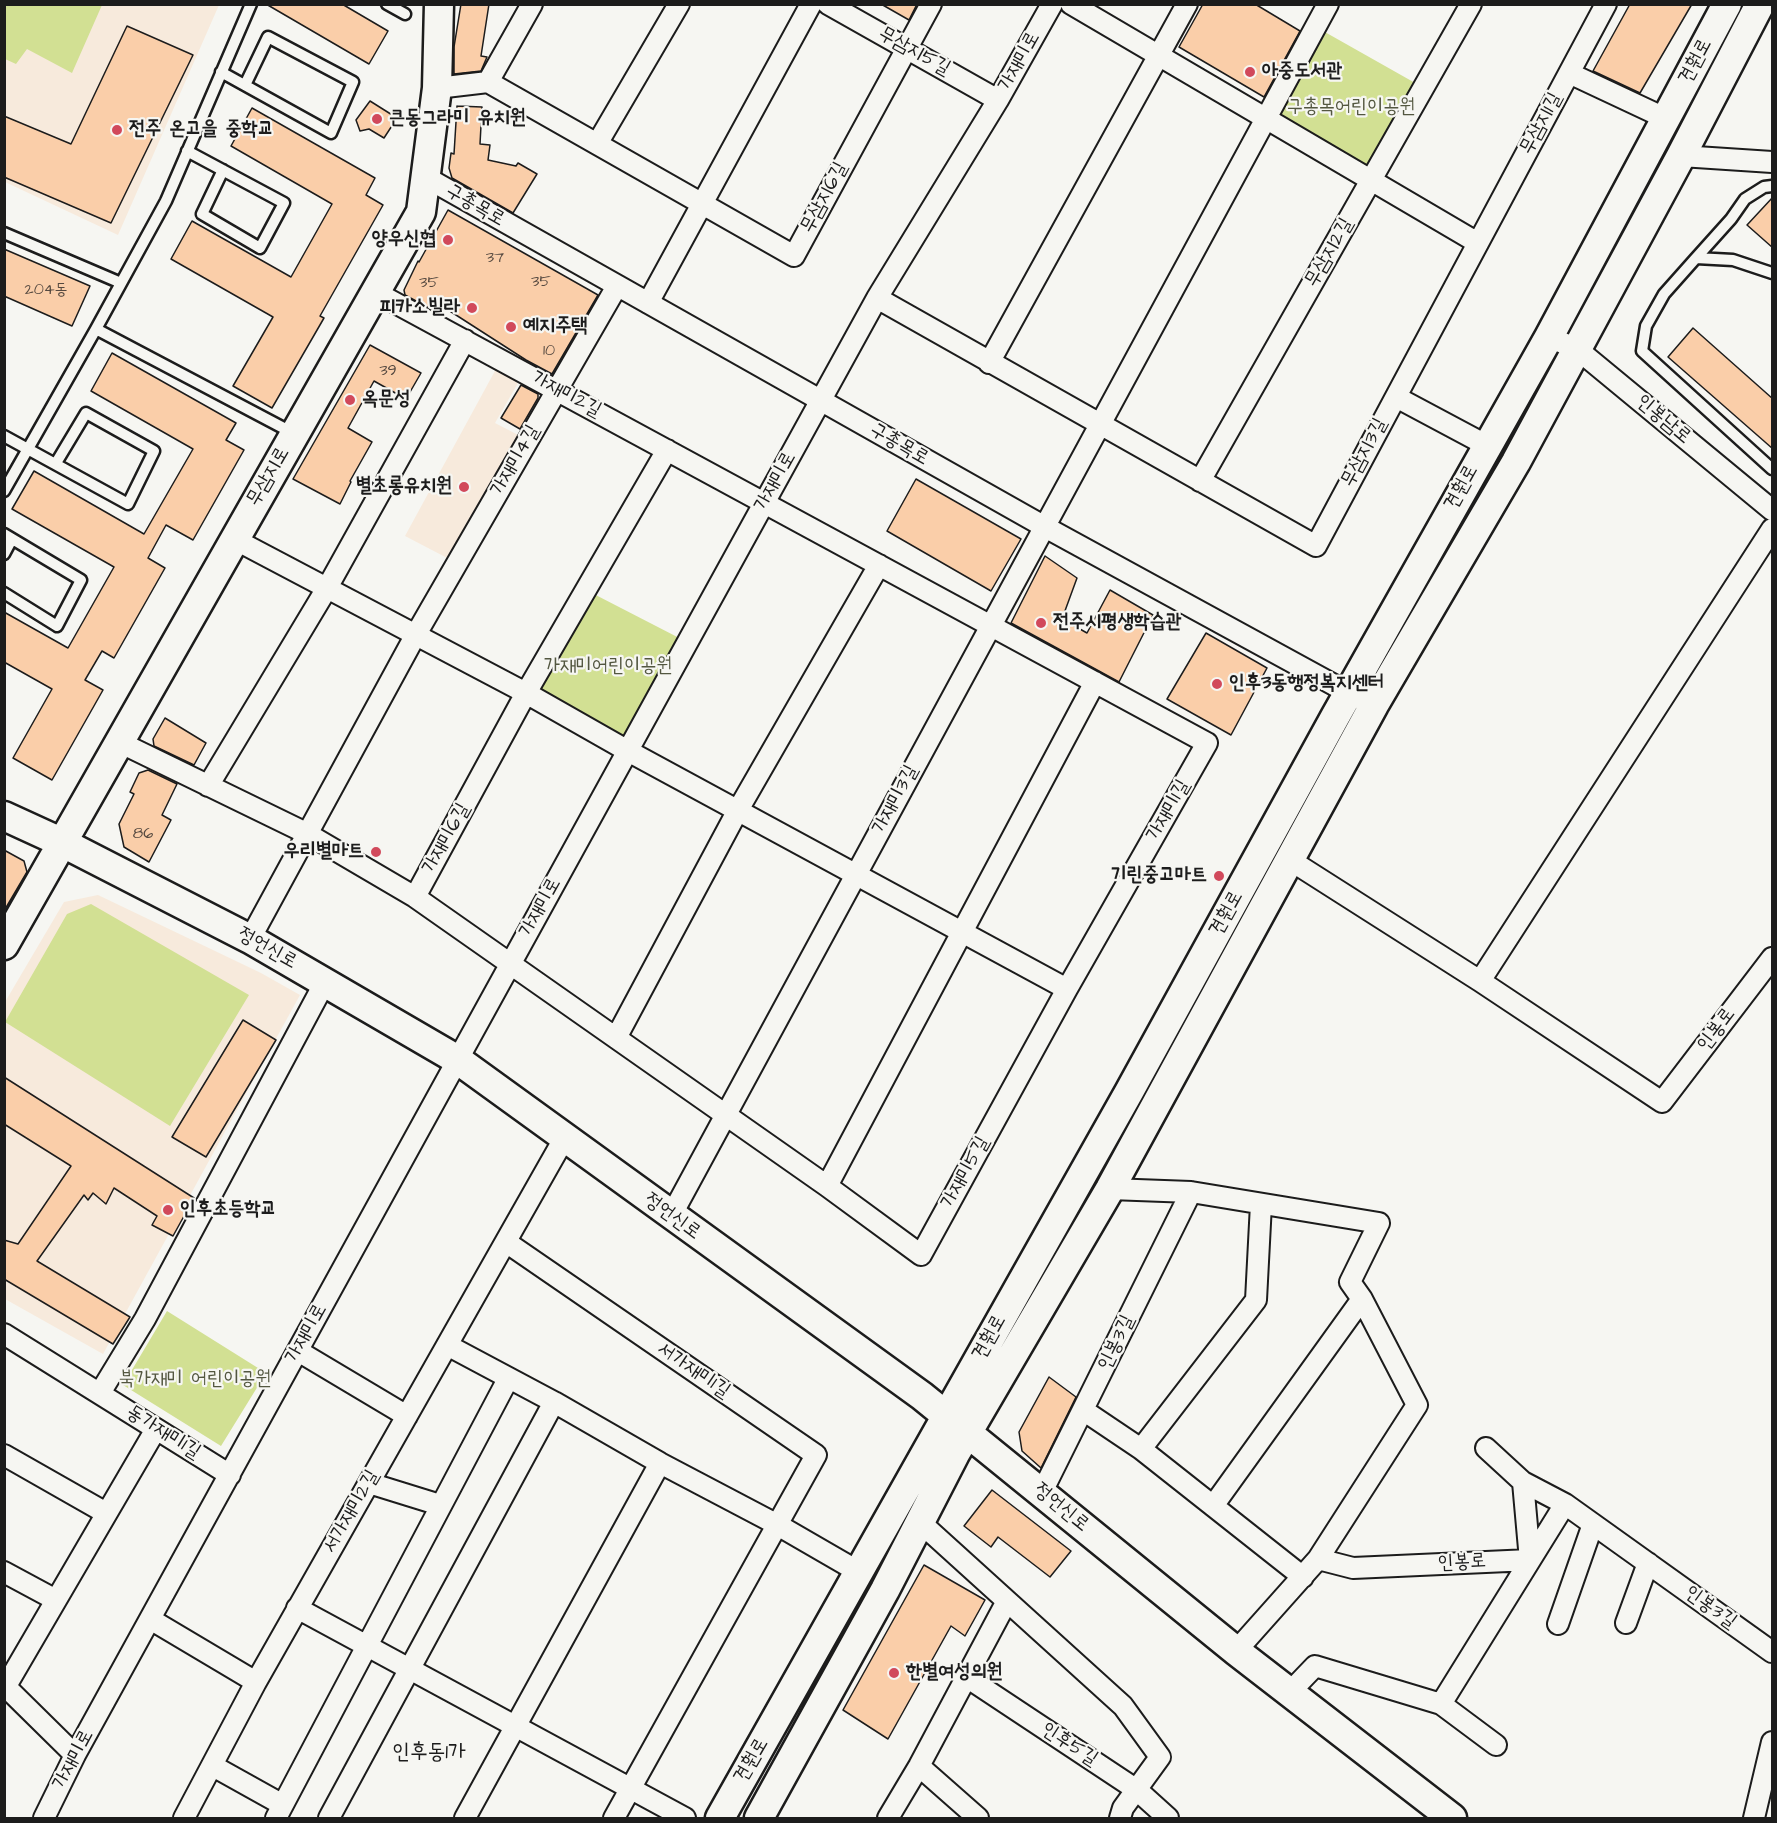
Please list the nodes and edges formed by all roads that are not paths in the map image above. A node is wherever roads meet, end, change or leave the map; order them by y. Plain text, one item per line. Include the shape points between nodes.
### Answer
1 (251, 4) edge
2 (387, 4) edge
3 (439, 4) edge
4 (532, 4) edge
5 (679, 4) edge
6 (811, 4) edge
7 (828, 4) edge
8 (931, 4) edge
9 (1052, 4) edge
10 (1071, 4) edge
11 (1187, 4) edge
12 (1328, 4) edge
13 (1471, 4) edge
14 (1606, 4) edge
15 (1726, 4) edge
16 (1760, 4) edge
17 (405, 14) dead end
18 (907, 47) junction
19 (1159, 57) junction
20 (222, 72) junction
21 (1569, 73) junction
22 (488, 82) junction
23 (245, 85) junction
24 (437, 88) junction
25 (998, 100) junction
26 (1266, 119) junction
27 (1666, 119) junction
28 (597, 144) junction
29 (187, 151) junction
30 (1681, 156) junction
31 (1773, 162) edge
32 (223, 170) junction
33 (427, 178) junction
34 (1371, 181) junction
35 (1773, 186) edge
36 (702, 204) junction
37 (4, 233) edge
38 (1478, 243) junction
39 (1696, 258) junction
40 (1773, 273) edge
41 (121, 284) junction
42 (617, 286) junction
43 (375, 291) junction
44 (877, 298) junction
45 (648, 303) junction
46 (96, 329) junction
47 (1549, 337) junction
48 (465, 340) junction
49 (1577, 349) junction
50 (989, 363) junction
51 (556, 390) junction
52 (1396, 397) junction
53 (820, 400) junction
54 (1100, 426) junction
55 (294, 433) junction
56 (4, 436) edge
57 (1486, 445) junction
58 (29, 448) junction
59 (667, 450) junction
60 (56, 463) junction
61 (1773, 469) edge
62 (1200, 482) junction
63 (4, 491) edge
64 (764, 503) junction
65 (1773, 510) edge
66 (1045, 527) junction
67 (1773, 529) edge
68 (8, 537) edge
69 (234, 538) junction
70 (4, 554) edge
71 (879, 565) junction
72 (327, 588) junction
73 (4, 593) edge
74 (991, 626) junction
75 (415, 636) junction
76 (1095, 682) junction
77 (526, 693) junction
78 (1362, 699) junction
79 (119, 742) junction
80 (628, 751) junction
81 (208, 786) junction
82 (738, 810) junction
83 (4, 816) edge
84 (306, 834) junction
85 (63, 843) junction
86 (1290, 860) junction
87 (856, 875) junction
88 (415, 897) junction
89 (8, 930) edge
90 (961, 931) junction
91 (250, 939) junction
92 (1773, 958) edge
93 (510, 964) junction
94 (1480, 981) junction
95 (325, 982) junction
96 (1067, 989) junction
97 (616, 1038) junction
98 (458, 1060) junction
99 (726, 1115) junction
100 (565, 1137) junction
101 (826, 1186) junction
102 (1110, 1189) junction
103 (1191, 1192) junction
104 (1261, 1203) junction
105 (670, 1216) junction
106 (506, 1242) junction
107 (1362, 1299) junction
108 (4, 1334) edge
109 (447, 1345) junction
110 (298, 1351) junction
111 (508, 1379) junction
112 (100, 1393) junction
113 (554, 1402) junction
114 (1083, 1410) junction
115 (407, 1416) junction
116 (957, 1424) junction
117 (156, 1429) junction
118 (1486, 1448) dead end
119 (1141, 1449) junction
120 (4, 1455) edge
121 (660, 1463) junction
122 (230, 1475) junction
123 (369, 1482) junction
124 (1522, 1482) junction
125 (1042, 1492) junction
126 (1565, 1504) junction
127 (440, 1505) junction
128 (1213, 1506) junction
129 (106, 1513) junction
130 (921, 1523) junction
131 (777, 1524) junction
132 (1593, 1524) junction
133 (1318, 1559) junction
134 (1530, 1560) junction
135 (1648, 1563) junction
136 (4, 1572) edge
137 (860, 1572) junction
138 (1303, 1577) junction
139 (56, 1600) junction
140 (1007, 1601) junction
141 (297, 1608) junction
142 (150, 1619) junction
143 (1626, 1623) dead end
144 (1558, 1624) dead end
145 (368, 1647) junction
146 (1236, 1651) junction
147 (1773, 1652) edge
148 (410, 1669) junction
149 (965, 1676) junction
150 (256, 1682) junction
151 (5, 1685) edge
152 (1290, 1692) junction
153 (1441, 1704) junction
154 (516, 1726) junction
155 (1773, 1742) edge
156 (1496, 1745) dead end
157 (75, 1755) junction
158 (213, 1766) junction
159 (919, 1766) junction
160 (630, 1789) junction
161 (1137, 1790) junction
162 (280, 1812) edge
163 (44, 1818) edge
164 (184, 1818) edge
165 (329, 1818) edge
166 (465, 1818) edge
167 (614, 1818) edge
168 (685, 1818) edge
169 (720, 1818) edge
170 (759, 1818) edge
171 (888, 1818) edge
172 (978, 1818) edge
173 (1120, 1818) edge
174 (1168, 1818) edge
175 (1452, 1818) edge
176 (1754, 1818) edge

1 - 20 lane
2 - 17 lane
3 - 24 street, 무삼지로
4 - 22 street
5 - 28 street
6 - 36 street
7 - 18 street, 무삼지5길
8 - 18 street
9 - 25 street, 가재미로
10 - 19 street
11 - 19 street
12 - 26 street
13 - 34 street, 무삼지2길
14 - 21 street, 무삼지1길
15 - 27 street, 견훤로
16 - 30 street, 견훤로
18 - 25 street, 무삼지5길
18 - 36 street, 무삼지6길 via 794,256
19 - 26 street
19 - 50 street
20 - 23 lane
20 - 29 lane
21 - 27 street
21 - 38 street, 무삼지1길
22 - 24 street
22 - 28 street, 무삼지6길
23 - 23 lane via 331,133 353,82 268,36
24 - 33 street, 무삼지로
25 - 44 street, 가재미로
26 - 34 street
26 - 54 street
27 - 47 street, 견훤로
28 - 36 street, 무삼지6길
29 - 32 lane
29 - 41 lane via 166,201
30 - 31 street
30 - 49 street, 견훤로
32 - 32 lane via 284,203 260,248 202,214
33 - 42 street, 구총목로
33 - 43 street, 무삼지로 via 421,212
34 - 38 street
34 - 62 street, 무삼지2길
35 - 39 lane via 1745,199
36 - 45 street
37 - 41 lane
38 - 52 street, 무삼지3길
39 - 40 lane via 1733,260
39 - 61 lane via 1664,294 1646,326 1642,351
41 - 46 lane
42 - 45 street, 구총목로
42 - 51 street, 가재미4길
43 - 48 street, 가재미2길
43 - 55 street, 무삼지로
44 - 50 street, 무삼지3길
44 - 53 street, 가재미로
45 - 53 street, 구총목로
46 - 55 lane
46 - 58 lane
47 - 49 street, 인봉남로
47 - 57 street, 견훤로
48 - 51 street, 가재미2길
48 - 72 street
49 - 65 street, 인봉남로
49 - 78 street, 견훤로 via 1516,462
50 - 54 street, 무삼지3길
51 - 59 street, 가재미2길
51 - 75 street, 가재미4길
52 - 57 street
52 - 62 street, 무삼지3길 via 1316,546
53 - 64 street, 가재미로
53 - 66 street, 구총목로
54 - 62 street, 무삼지3길
54 - 66 street
55 - 69 street, 무삼지로
56 - 58 lane
57 - 78 street, 견훤로
58 - 60 lane
58 - 63 lane
59 - 64 street, 가재미2길
59 - 77 street
60 - 60 lane via 128,504 154,451 86,413
64 - 71 street, 가재미1길
64 - 80 street, 가재미로
66 - 74 street
66 - 78 street, 구총목로
67 - 94 street
68 - 70 lane
68 - 73 lane via 81,580 57,626
69 - 72 street
69 - 79 street, 무삼지로
71 - 74 street, 가재미1길
71 - 82 street
72 - 75 street
72 - 81 street
74 - 76 street, 가재미1길
74 - 87 street, 가재미3길
75 - 77 street
75 - 84 street, 가재미4길
76 - 90 street
76 - 96 street, 가재미1길 via 1207,743
77 - 80 street
77 - 88 street, 가재미6길
78 - 86 street, 견훤로
78 - 116 street, 견훤로
79 - 81 street, 가재미6길
79 - 85 street, 무삼지로
80 - 82 street
80 - 93 street, 가재미로
81 - 84 street, 가재미6길
82 - 87 street
82 - 97 street
83 - 85 street, 정언신로
84 - 88 street, 가재미6길
84 - 91 street
85 - 89 street, 무삼지로
85 - 91 street, 정언신로
86 - 94 street
86 - 102 street, 견훤로
87 - 90 street
87 - 99 street, 가재미3길
88 - 93 street, 가재미6길
90 - 96 street
90 - 101 street
91 - 95 street, 정언신로
92 - 94 street, 인봉로 via 1662,1102
93 - 97 street, 가재미5길
93 - 98 street, 가재미로
95 - 98 street, 정언신로
95 - 112 street via 145,1319
96 - 101 street, 가재미5길 via 921,1255
97 - 99 street, 가재미5길
98 - 100 street, 정언신로
98 - 110 street, 가재미로
99 - 101 street, 가재미5길
99 - 105 street
100 - 105 street, 정언신로
100 - 106 street
102 - 103 street
102 - 116 street, 견훤로
103 - 104 street
103 - 114 street, 인봉3길
104 - 107 street via 1379,1223 1350,1282
104 - 119 street via 1256,1300
105 - 116 street, 정언신로
106 - 109 street
106 - 131 street, 서가재미1길 via 816,1455
107 - 128 street
107 - 133 street via 1417,1405
108 - 112 street, 동가재미1길
109 - 111 street
109 - 115 street
110 - 115 street
110 - 122 street, 가재미로
111 - 113 street
111 - 127 street
112 - 117 street, 동가재미1길
113 - 121 street
113 - 148 street
114 - 119 street
114 - 125 street, 인봉3길
115 - 123 street, 서가재미2길
116 - 125 street, 정언신로
116 - 130 street, 견훤로
116 - 137 street, 견훤로
117 - 122 street, 동가재미1길
117 - 129 street
118 - 124 street, 인봉3길
119 - 128 street
120 - 129 street
121 - 131 street
121 - 154 street
122 - 142 street, 가재미로
123 - 127 street
123 - 141 street, 서가재미2길
124 - 126 street, 인봉3길
124 - 134 street
125 - 146 street, 정언신로
126 - 132 street, 인봉3길
126 - 134 street
127 - 145 street
128 - 138 street
129 - 139 street
130 - 140 street
130 - 170 street, 견훤로
131 - 137 street
131 - 160 street, 서가재미1길
132 - 135 street, 인봉3길
132 - 144 street
133 - 134 street, 인봉로 via 1353,1569
133 - 138 street
134 - 153 street
135 - 143 street
135 - 147 street, 인봉3길
136 - 139 street
137 - 169 street, 견훤로
138 - 146 street
139 - 151 street
140 - 149 street
140 - 161 street via 1123,1706 1160,1757
141 - 145 street
141 - 150 street, 서가재미2길
142 - 150 street
142 - 157 street, 가재미로
145 - 148 street
145 - 162 street
146 - 152 street, 정언신로
148 - 154 street
148 - 165 street
149 - 159 street
149 - 161 street, 인후5길
150 - 158 street, 서가재미2길
151 - 157 street
152 - 153 street via 1315,1666
152 - 175 street, 정언신로
153 - 156 street
154 - 160 street
154 - 166 street
155 - 176 street
157 - 163 street, 가재미로
158 - 162 street
158 - 164 street, 서가재미2길
159 - 171 street
159 - 172 street
160 - 167 street
160 - 168 street
161 - 173 street
161 - 174 street, 인후5길

